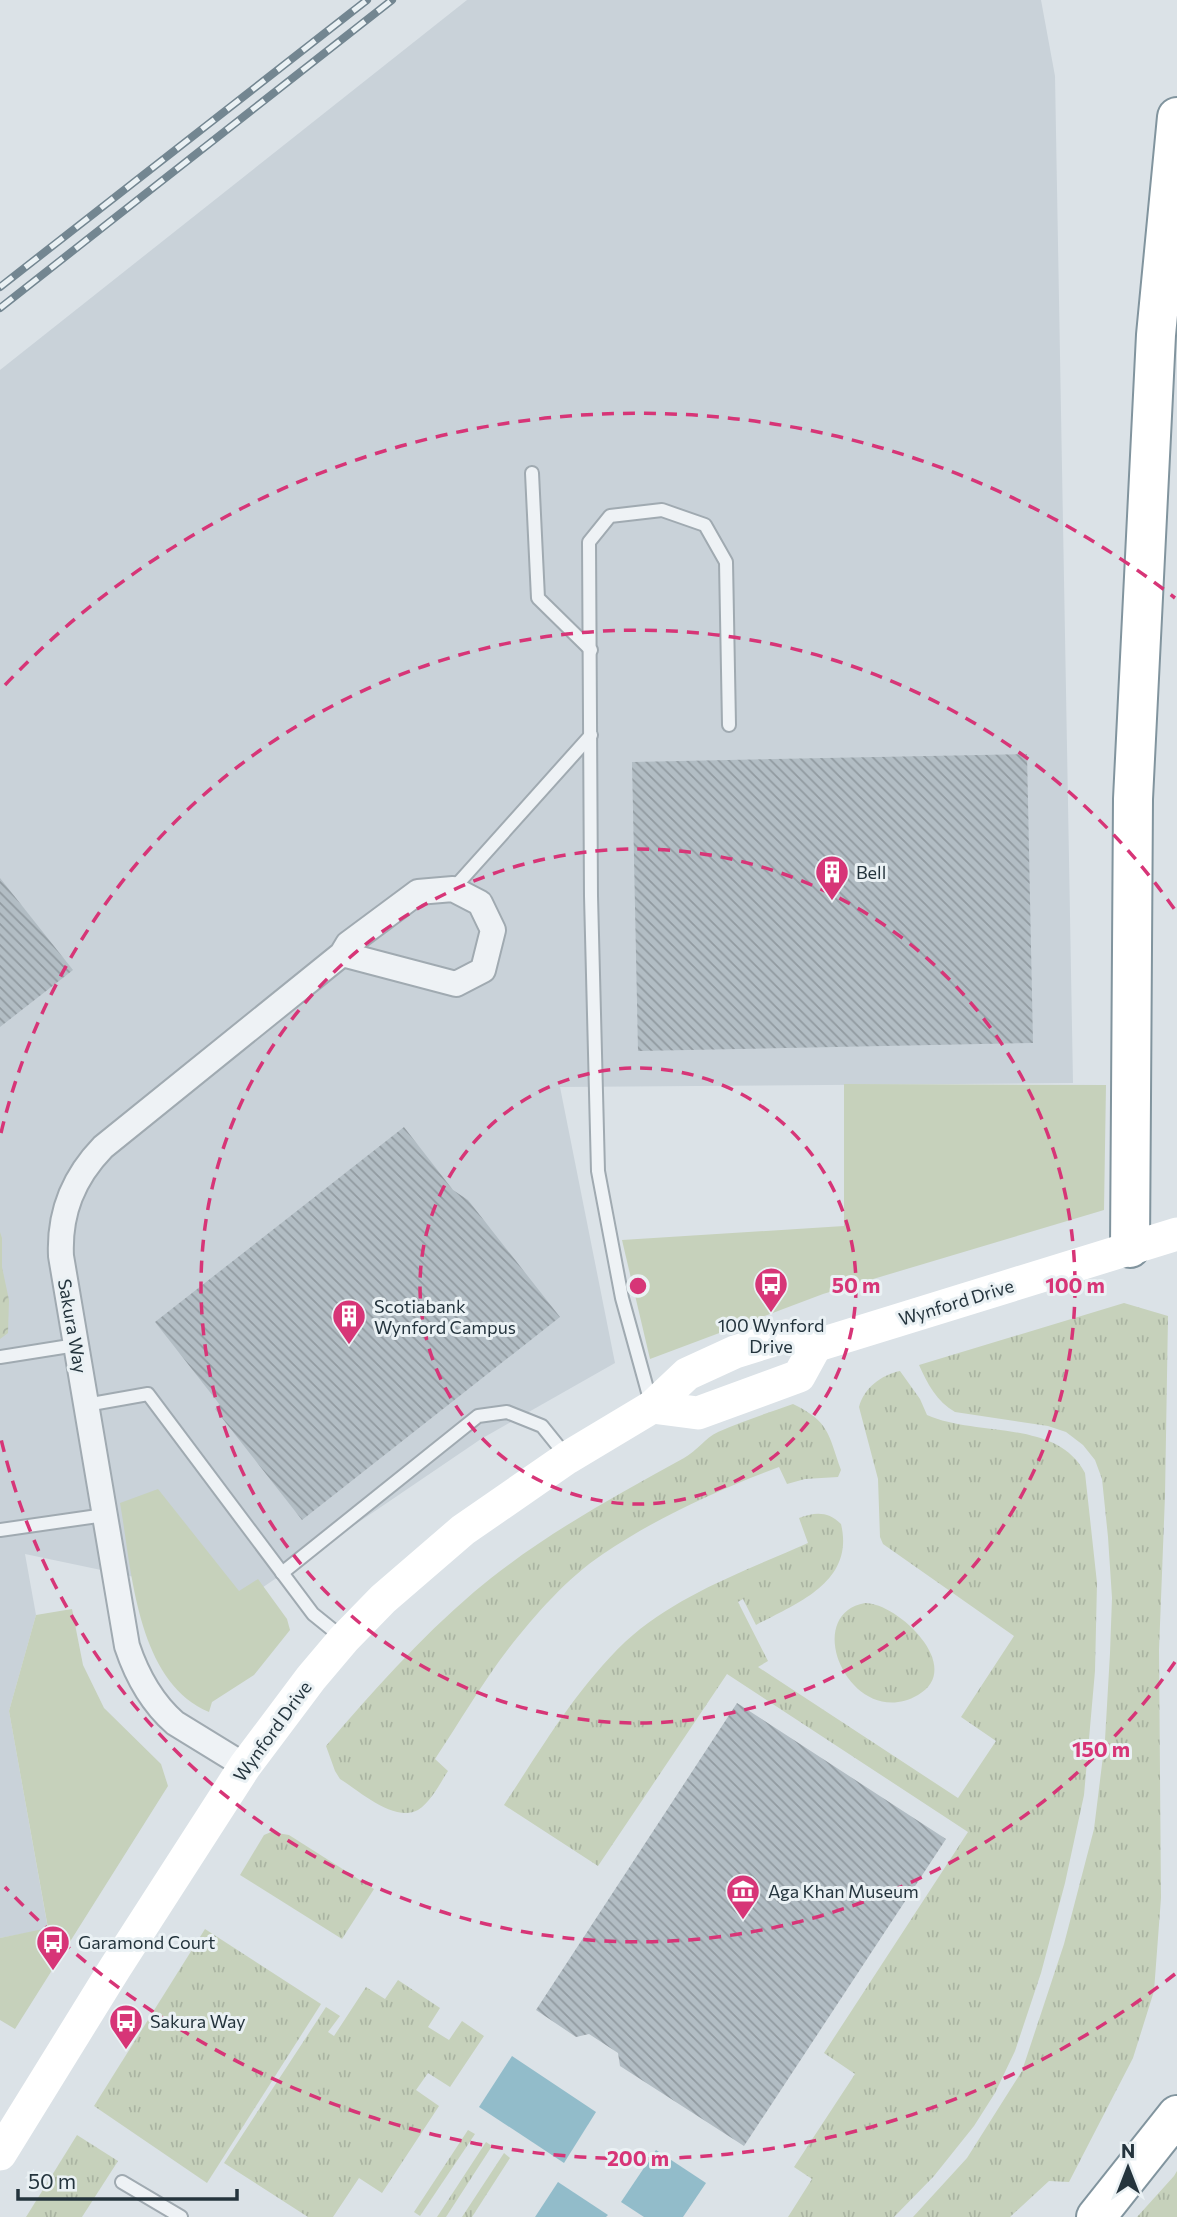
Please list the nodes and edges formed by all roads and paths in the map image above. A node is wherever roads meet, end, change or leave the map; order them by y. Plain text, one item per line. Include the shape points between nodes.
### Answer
1 (1177, 117) edge
2 (532, 473) dead end
3 (591, 650) junction
4 (729, 725) dead end
5 (591, 735) junction
6 (453, 889) junction
7 (342, 954) junction
8 (1175, 1235) edge
9 (1130, 1248) junction
10 (76, 1345) junction
11 (816, 1345) junction
12 (0, 1357) edge
13 (86, 1405) junction
14 (652, 1407) junction
15 (567, 1458) junction
16 (105, 1515) junction
17 (0, 1530) edge
18 (282, 1573) junction
19 (344, 1639) junction
20 (245, 1766) junction
21 (1177, 2115) edge
22 (0, 2154) edge
23 (122, 2182) dead end
24 (181, 2217) edge
25 (1096, 2217) edge

1 - 9 highway via 1156,335 1133,799
2 - 3 lane via 538,598
3 - 4 lane via 589,542 610,516 662,510 705,525 726,562
3 - 5 lane
5 - 6 lane
5 - 14 lane via 598,1171 622,1298
6 - 7 street, Sakura Way via 418,892 348,944
6 - 7 street via 480,902 493,930 483,970 456,984
7 - 10 street, Sakura Way via 112,1139 83,1170 67,1202 61,1244
8 - 9 street, Wynford Drive
9 - 11 street, Wynford Drive
10 - 12 lane
10 - 13 street, Sakura Way
11 - 14 street, Wynford Drive via 786,1336 735,1352 687,1374
11 - 14 street via 799,1376 698,1413
13 - 16 street, Sakura Way
13 - 18 lane via 148,1394
14 - 15 street, Wynford Drive
15 - 18 lane via 542,1426 507,1412 478,1416
15 - 19 street, Wynford Drive via 463,1530
16 - 17 lane
16 - 20 street, Sakura Way via 126,1640 142,1683 175,1723
18 - 19 lane via 313,1614
19 - 20 street, Wynford Drive
20 - 22 street, Wynford Drive
21 - 25 highway
23 - 24 lane

